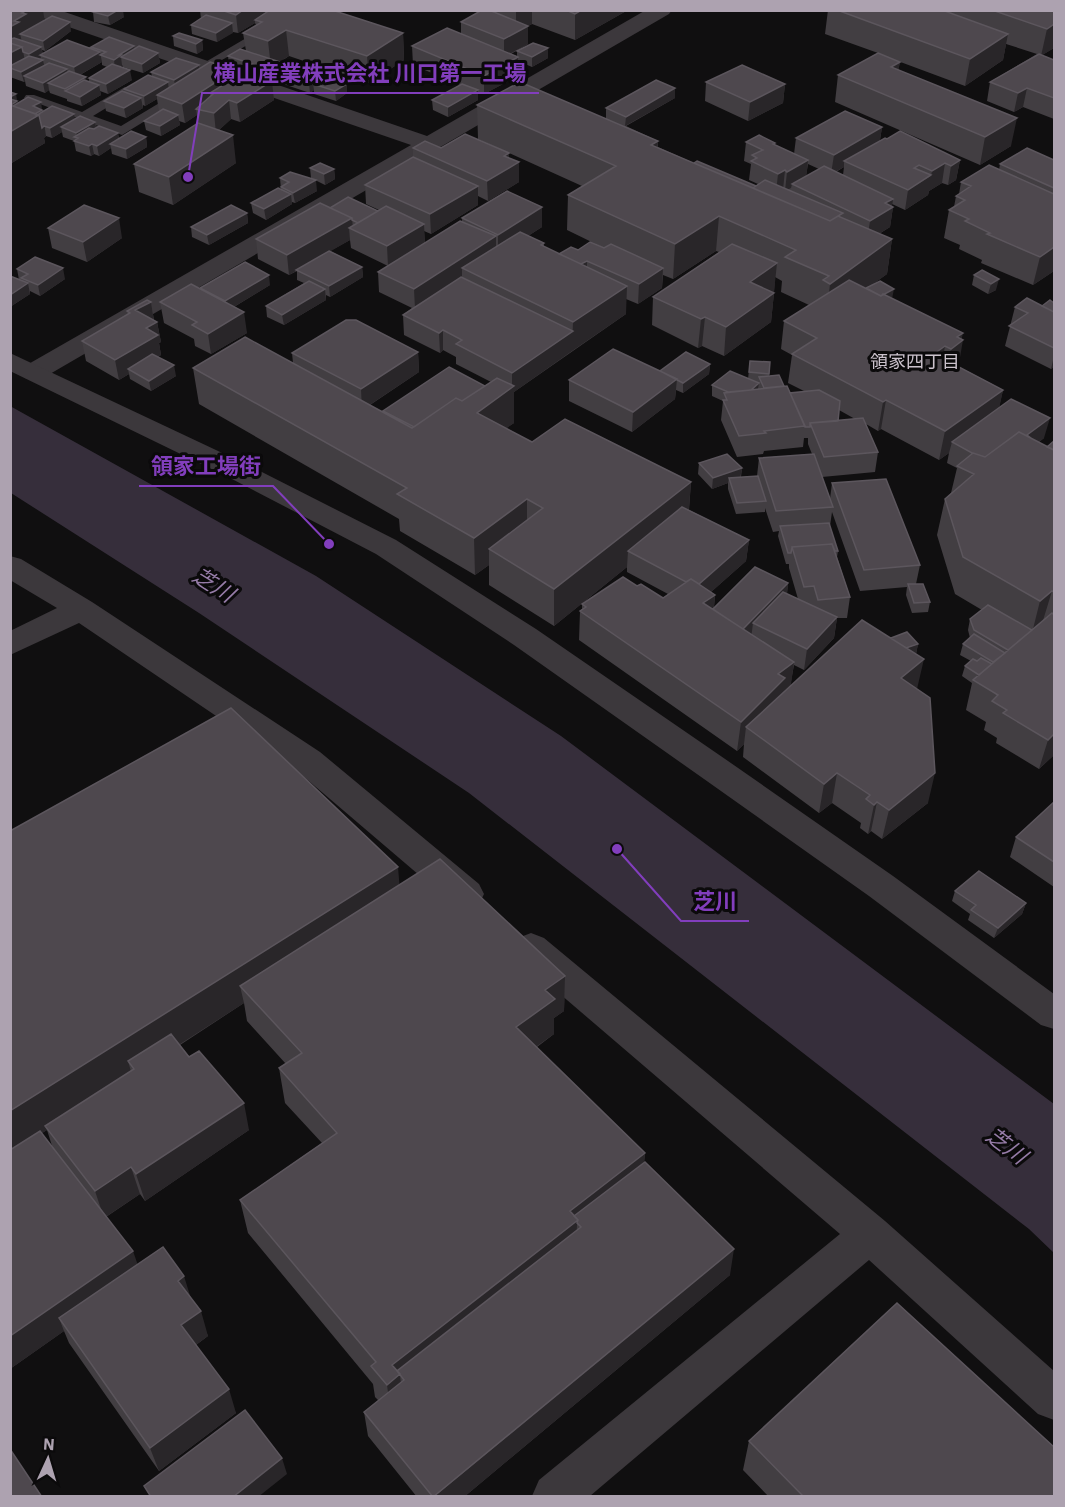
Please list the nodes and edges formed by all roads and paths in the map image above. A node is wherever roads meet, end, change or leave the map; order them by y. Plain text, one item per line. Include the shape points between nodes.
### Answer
1 (38, 10) edge
2 (662, 10) edge
3 (264, 30) edge
4 (210, 72) junction
5 (140, 82) edge
6 (189, 90) edge
7 (30, 98) edge
8 (83, 117) junction
9 (429, 144) junction
10 (22, 366) edge
11 (10, 566) edge
12 (81, 609) junction
13 (10, 644) edge
14 (1054, 1014) edge
15 (870, 1234) junction
16 (1054, 1399) edge
17 (555, 1497) edge

1 - 4 street
2 - 9 street
3 - 4 lane
4 - 9 street
5 - 8 lane
6 - 8 lane via 122,131
7 - 8 lane
9 - 10 street
10 - 14 street via 386,547 525,637 716,770
11 - 12 street
12 - 13 street
12 - 15 street via 308,761
15 - 16 street
15 - 17 street

